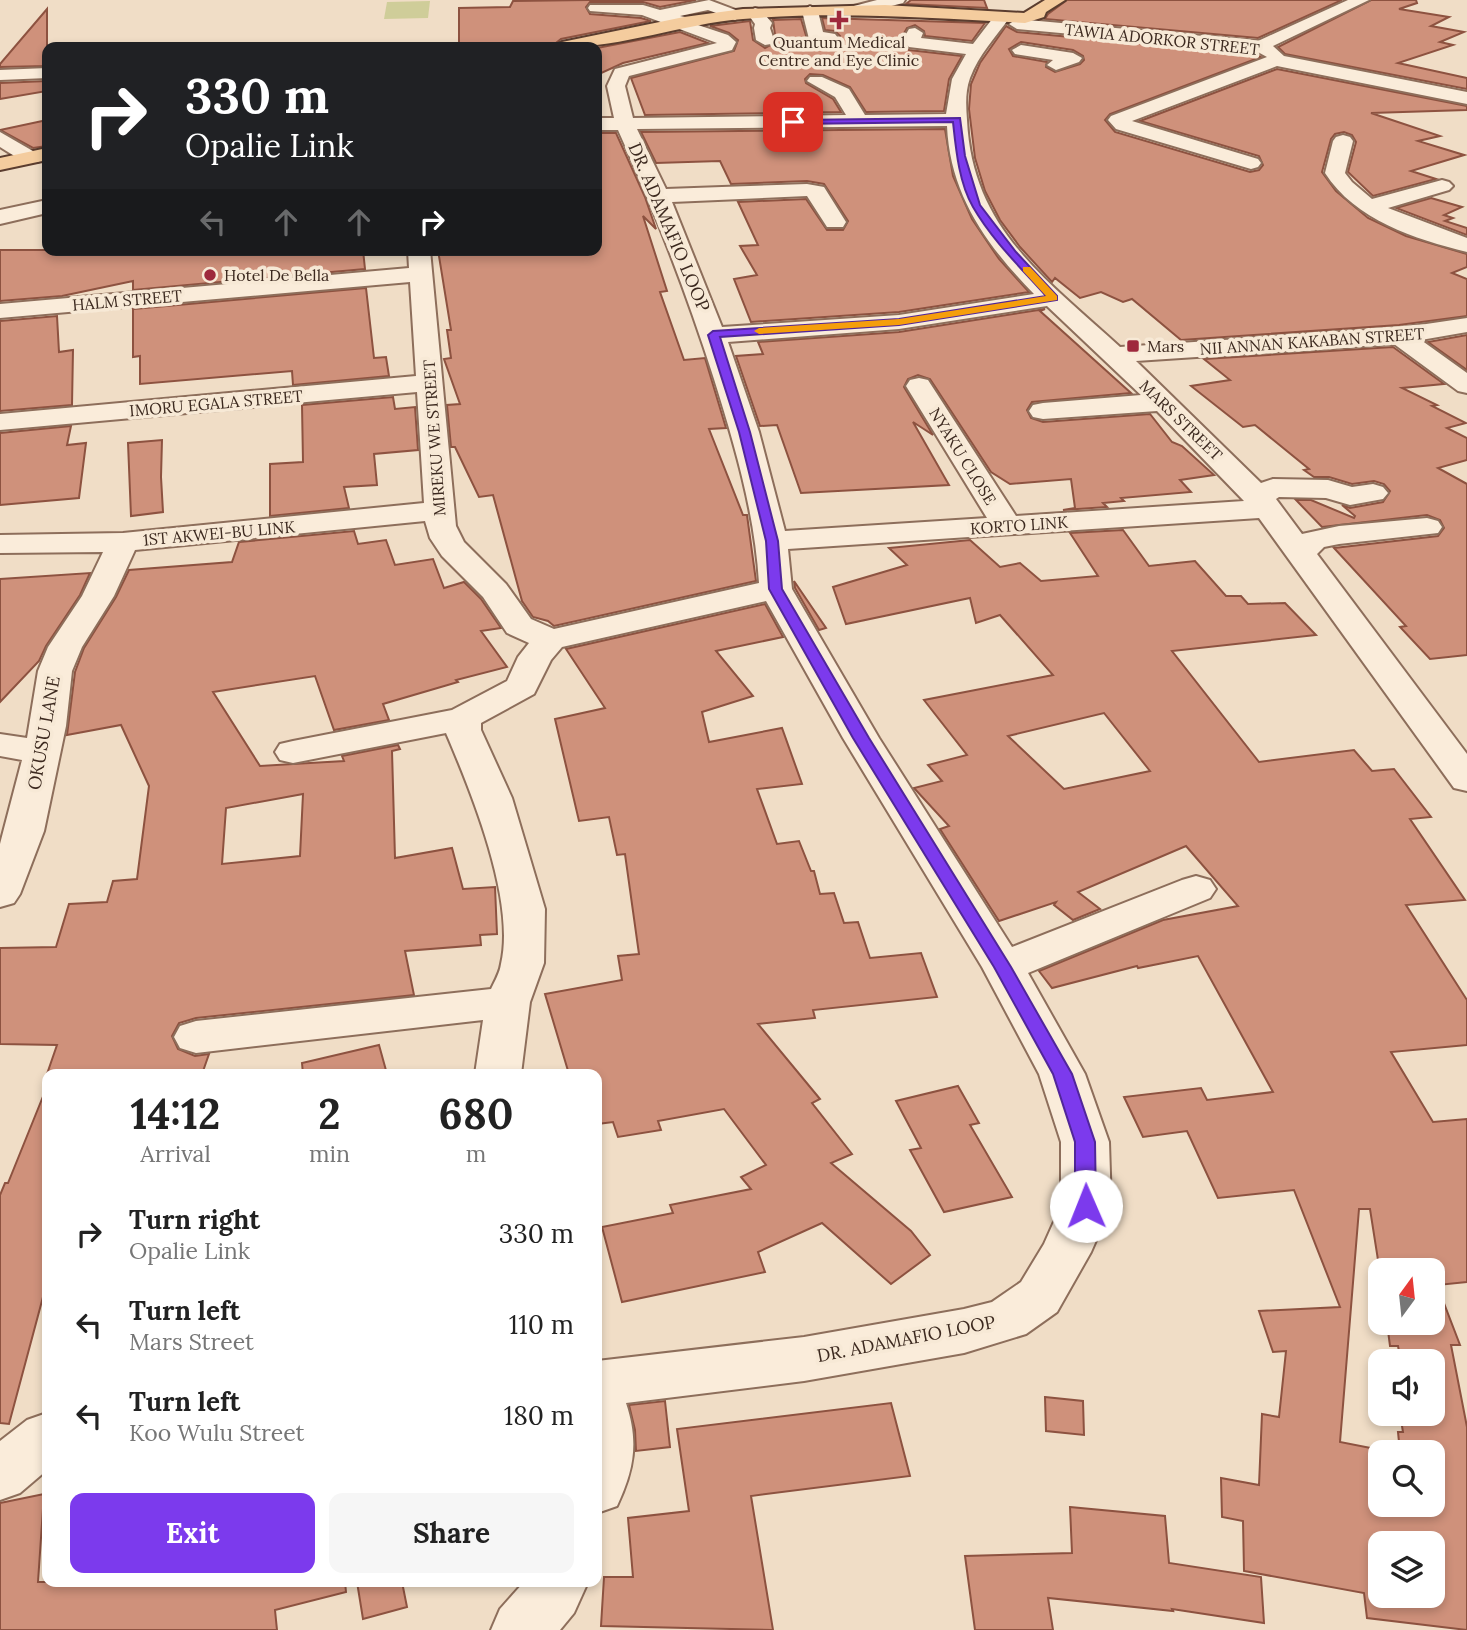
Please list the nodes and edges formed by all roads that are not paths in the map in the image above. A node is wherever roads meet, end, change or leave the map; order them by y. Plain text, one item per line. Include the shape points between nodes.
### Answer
1 (690, 0) edge
2 (1057, 0) edge
3 (1361, 0) edge
4 (596, 4) edge
5 (709, 5) junction
6 (902, 5) edge
7 (810, 11) junction
8 (1015, 12) edge
9 (755, 13) junction
10 (735, 15) junction
11 (674, 20) junction
12 (915, 33) dead end
13 (615, 37) junction
14 (829, 38) dead end
15 (765, 40) dead end
16 (588, 42) edge
17 (1260, 46) junction
18 (983, 47) junction
19 (1276, 60) junction
20 (1056, 65) dead end
21 (42, 73) edge
22 (0, 75) edge
23 (816, 81) dead end
24 (1467, 98) edge
25 (957, 120) junction
26 (859, 121) junction
27 (602, 124) edge
28 (625, 124) junction
29 (0, 138) edge
30 (1343, 141) dead end
31 (39, 156) edge
32 (1251, 163) dead end
33 (0, 164) edge
34 (1442, 186) dead end
35 (659, 196) junction
36 (1368, 206) junction
37 (42, 208) edge
38 (0, 216) edge
39 (835, 222) dead end
40 (1467, 245) edge
41 (420, 262) edge
42 (1053, 298) junction
43 (0, 311) edge
44 (1467, 325) edge
45 (713, 335) junction
46 (1399, 336) junction
47 (1115, 355) junction
48 (431, 383) junction
49 (1467, 385) edge
50 (919, 386) dead end
51 (1163, 402) junction
52 (1043, 411) dead end
53 (0, 422) edge
54 (1373, 493) dead end
55 (1263, 503) junction
56 (438, 511) junction
57 (1007, 525) junction
58 (1427, 527) dead end
59 (772, 541) junction
60 (123, 542) junction
61 (0, 544) edge
62 (1300, 552) junction
63 (776, 589) junction
64 (550, 640) junction
65 (463, 719) junction
66 (0, 745) edge
67 (43, 752) junction
68 (293, 752) dead end
69 (1467, 780) edge
70 (1196, 888) dead end
71 (0, 894) edge
72 (1003, 967) junction
73 (508, 1002) junction
74 (196, 1037) dead end
75 (499, 1069) edge
76 (602, 1383) edge
77 (602, 1412) edge
78 (42, 1441) edge
79 (602, 1473) edge
80 (0, 1475) edge
81 (556, 1587) edge
82 (522, 1630) edge

1 - 5 street
2 - 8 main road
3 - 17 street
4 - 11 street
4 - 13 street via 607,32
5 - 10 street
5 - 11 street
6 - 7 main road
6 - 8 main road
7 - 9 main road
7 - 14 street via 815,35
8 - 17 street, TAWIA ADORKOR STREET
8 - 18 street, MARS STREET
9 - 10 main road
9 - 15 street via 764,23
10 - 11 main road
11 - 13 main road
11 - 28 street, DR. ADAMAFIO LOOP via 722,39 726,46 621,73 617,86
12 - 18 street via 911,41 915,43
13 - 16 main road
17 - 19 street, TAWIA ADORKOR STREET
18 - 20 street via 1073,58
18 - 25 street, MARS STREET via 959,88
19 - 24 street, TAWIA ADORKOR STREET
19 - 32 street via 1118,120
21 - 22 street
23 - 26 street via 842,93
25 - 26 street
25 - 42 street, MARS STREET via 960,156 976,206
26 - 28 street
27 - 28 street
28 - 35 street, DR. ADAMAFIO LOOP
29 - 31 street
30 - 36 street via 1335,173 1348,192
31 - 33 main road
34 - 36 street
35 - 39 street via 807,190 816,192
35 - 45 street, DR. ADAMAFIO LOOP
36 - 40 street
37 - 38 street
41 - 43 street, HALM STREET
41 - 48 street, MIREKU WE STREET
42 - 45 street via 899,322
42 - 47 street, MARS STREET
44 - 46 street, NII ANNAN KAKABAN STREET
45 - 59 street, DR. ADAMAFIO LOOP via 745,432
46 - 47 street, NII ANNAN KAKABAN STREET
46 - 49 street
47 - 51 street, MARS STREET
48 - 53 street, IMORU EGALA STREET
48 - 56 street, MIREKU WE STREET
50 - 57 street, NYAKU CLOSE
51 - 52 street
51 - 55 street, MARS STREET
54 - 55 street, KORTO LINK via 1350,496 1328,489 1273,488
55 - 57 street, KORTO LINK
55 - 62 street, MARS STREET
56 - 60 street, 1ST AKWEI-BU LINK
56 - 64 street, MIREKU WE STREET via 445,538 495,591 519,626
57 - 59 street, KORTO LINK
58 - 62 street via 1339,534 1314,540
59 - 63 street, DR. ADAMAFIO LOOP
60 - 61 street, 1ST AKWEI-BU LINK
60 - 67 street, OKUSU LANE via 55,671
62 - 69 street, MARS STREET
63 - 64 street
63 - 72 street, DR. ADAMAFIO LOOP via 861,738
64 - 65 street via 535,657 522,687
65 - 68 street
65 - 73 street via 463,730 493,798 524,909 523,963
66 - 67 street
67 - 71 street, OKUSU LANE via 25,831
70 - 72 street
72 - 76 street, DR. ADAMAFIO LOOP via 1062,1074 1085,1142 1086,1206 1039,1297 1007,1319 964,1331 804,1359
73 - 74 street
73 - 75 street
77 - 79 street via 610,1448
78 - 80 street
81 - 82 street

